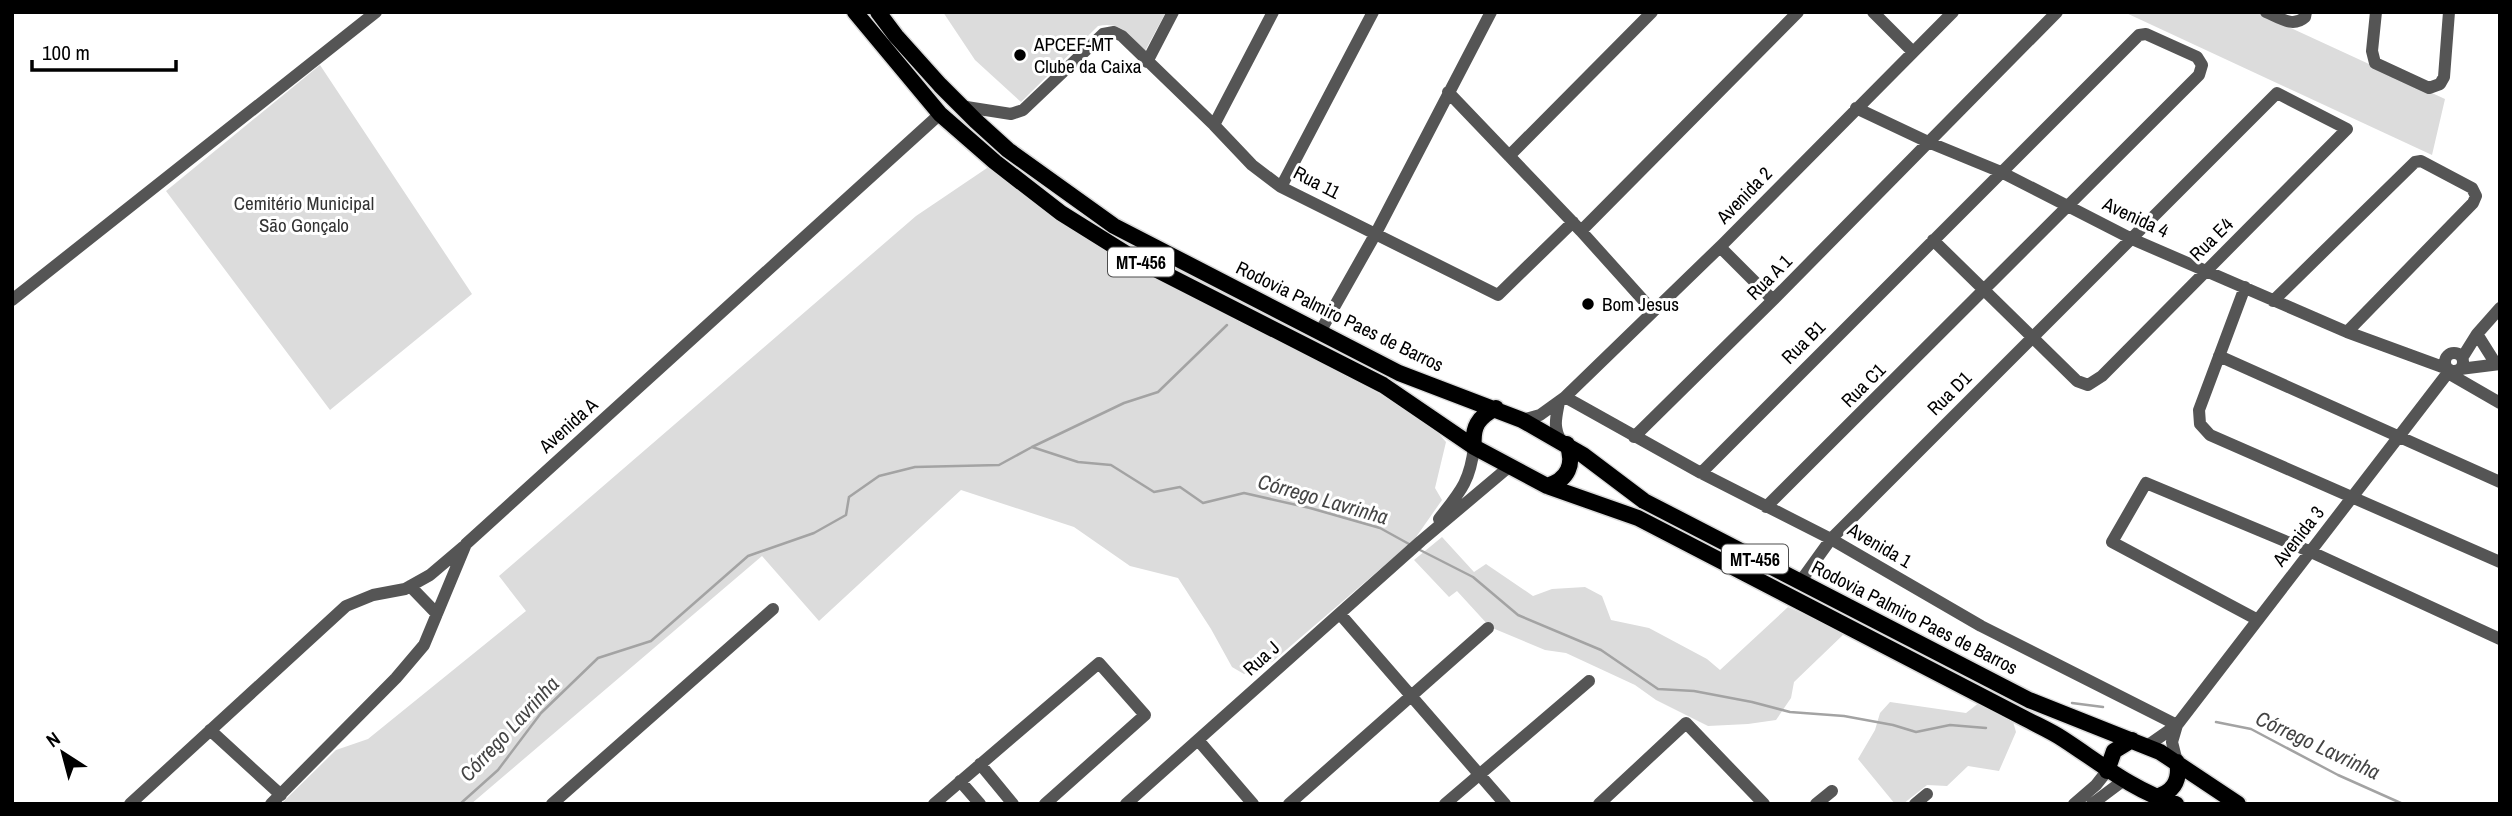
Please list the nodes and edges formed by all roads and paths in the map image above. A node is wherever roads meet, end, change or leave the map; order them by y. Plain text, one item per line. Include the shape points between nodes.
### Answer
1 (376, 12) edge
2 (855, 12) edge
3 (878, 12) edge
4 (1173, 12) edge
5 (1273, 12) edge
6 (1373, 12) edge
7 (1491, 12) edge
8 (1652, 12) edge
9 (1798, 12) edge
10 (1873, 12) edge
11 (1953, 12) edge
12 (2057, 12) edge
13 (2266, 12) edge
14 (2306, 12) edge
15 (2376, 12) edge
16 (2449, 12) edge
17 (2132, 40) joint
18 (1913, 52) junction
19 (1147, 62) junction
20 (1448, 92) junction
21 (960, 106) junction
22 (1856, 108) junction
23 (940, 114) junction
24 (1214, 125) junction
25 (2347, 129) joint
26 (1928, 142) junction
27 (1510, 156) junction
28 (2001, 172) junction
29 (1281, 187) junction
30 (2069, 206) junction
31 (1577, 227) junction
32 (1376, 233) junction
33 (2132, 239) junction
34 (1933, 240) junction
35 (1720, 247) junction
36 (2207, 270) junction
37 (2245, 287) junction
38 (1986, 290) junction
39 (12, 300) edge
40 (1773, 300) junction
41 (2273, 301) junction
42 (2500, 308) edge
43 (1653, 311) junction
44 (1320, 332) junction
45 (2347, 332) junction
46 (2475, 336) junction
47 (2034, 337) junction
48 (2219, 356) junction
49 (2498, 362) edge
50 (2454, 363) junction
51 (1562, 400) junction
52 (2500, 403) edge
53 (1496, 408) junction
54 (1522, 420) junction
55 (1634, 436) junction
56 (2400, 438) junction
57 (1564, 443) junction
58 (1474, 447) junction
59 (1510, 466) junction
60 (1701, 473) junction
61 (2500, 482) edge
62 (1547, 486) junction
63 (2353, 497) junction
64 (1766, 507) junction
65 (1831, 539) junction
66 (1421, 541) junction
67 (466, 544) junction
68 (2309, 551) junction
69 (2500, 562) edge
70 (1800, 582) junction
71 (410, 586) junction
72 (773, 609) dead end
73 (437, 614) junction
74 (1340, 614) junction
75 (2258, 620) junction
76 (1488, 628) dead end
77 (2500, 639) edge
78 (1588, 681) dead end
79 (1410, 697) junction
80 (2177, 725) junction
81 (210, 730) junction
82 (1198, 740) junction
83 (2139, 743) junction
84 (2177, 762) junction
85 (979, 764) junction
86 (2107, 771) junction
87 (1478, 774) junction
88 (2124, 780) junction
89 (960, 781) junction
90 (1832, 791) dead end
91 (1927, 794) dead end
92 (2154, 797) junction
93 (276, 799) edge
94 (1757, 802) edge
95 (130, 804) edge
96 (552, 804) edge
97 (934, 804) edge
98 (980, 804) edge
99 (1013, 804) edge
100 (1045, 804) edge
101 (1126, 804) edge
102 (1253, 804) edge
103 (1289, 804) edge
104 (1445, 804) edge
105 (1505, 804) edge
106 (1599, 804) edge
107 (1816, 804) edge
108 (1915, 804) edge
109 (2074, 804) edge
110 (2092, 804) edge
111 (2176, 804) edge
112 (2238, 804) edge

1 - 39 street
2 - 23 main road, Rodovia Palmiro Paes de Barros / MT-456
3 - 21 main road, Rodovia Palmiro Paes de Barros / MT-456
4 - 19 street
5 - 24 street
6 - 29 street
7 - 20 street
8 - 27 street
9 - 31 street
10 - 18 street
11 - 18 street, Avenida 2
12 - 26 street, Rua A 1
13 - 14 street via 2293,23 2299,23
15 - 16 street via 2375,63 2429,88 2444,78
17 - 28 street, Rua B1
17 - 30 street, Rua C1 via 2146,34 2197,57 2202,65 2199,75
18 - 22 street, Avenida 2
19 - 21 street, Rua 11 via 1122,36 1103,34 1023,110 1011,114
19 - 24 street, Rua 11
20 - 27 street
20 - 32 street
21 - 44 main road, Rodovia Palmiro Paes de Barros / MT-456 via 1009,150 1114,226
22 - 26 street, Avenida 4
22 - 35 street, Avenida 2
23 - 58 main road, Rodovia Palmiro Paes de Barros / MT-456 via 1061,213 1130,256 1383,384
23 - 67 street, Avenida A
24 - 29 street, Rua 11
25 - 33 street, Rua D1 via 2277,93
25 - 36 street, Rua E4
26 - 28 street, Avenida 4
26 - 40 street, Rua A 1
27 - 31 street
28 - 30 street, Avenida 4
28 - 34 street, Rua B1
29 - 32 street, Rua 11
30 - 33 street, Avenida 4
30 - 38 street, Rua C1
31 - 32 street, Rua 11 via 1498,295
31 - 43 street
32 - 44 street
33 - 36 street, Avenida 4
33 - 47 street, Rua D1
34 - 38 street
34 - 60 street, Rua B1
35 - 40 street
35 - 43 street, Avenida 2
36 - 37 street, Avenida 4
36 - 47 street, Rua E4 via 2088,385 2077,381
37 - 41 street, Avenida 4
37 - 48 street
38 - 47 street
38 - 64 street, Rua C1
40 - 55 street, Rua A 1
41 - 45 street, Avenida 4
41 - 45 street via 2409,166 2421,161 2472,188 2473,204
42 - 46 street, Avenida 3
43 - 51 street, Avenida 2
44 - 53 main road, Rodovia Palmiro Paes de Barros / MT-456 via 1399,373
45 - 50 street, Avenida 4 via 2404,354
46 - 49 street
46 - 50 street, Avenida 3
47 - 65 street, Rua D1
48 - 56 street
48 - 63 street via 2199,411 2200,424 2210,435
49 - 50 street, Avenida 4
50 - 52 street
50 - 56 street, Avenida 3
51 - 54 street, Avenida 2 via 1540,415
51 - 55 street, Avenida 1
51 - 57 street via 1555,422
53 - 54 main road, Rodovia Palmiro Paes de Barros / MT-456
53 - 58 main road via 1476,423
54 - 57 main road, Rodovia Palmiro Paes de Barros / MT-456
55 - 60 street, Avenida 1
56 - 61 street
56 - 63 street, Avenida 3
57 - 62 main road via 1571,462 1568,471 1556,484
57 - 70 main road, Rodovia Palmiro Paes de Barros / MT-456 via 1644,502
58 - 59 main road, Rodovia Palmiro Paes de Barros / MT-456
58 - 66 street, Rua J via 1472,470 1464,485
59 - 62 main road, Rodovia Palmiro Paes de Barros / MT-456
59 - 66 street, Rua J
60 - 64 street, Avenida 1
62 - 86 main road, Rodovia Palmiro Paes de Barros / MT-456 via 1638,518 2062,738
63 - 68 street, Avenida 3
63 - 69 street
64 - 65 street, Avenida 1
65 - 70 street, Rua D1
65 - 80 street, Avenida 1 via 1981,626
66 - 74 street, Rua J
67 - 71 street
67 - 73 street, Avenida A
68 - 75 street, Avenida 3
68 - 75 street via 2146,483 2112,542
68 - 77 street
70 - 83 main road, Rodovia Palmiro Paes de Barros / MT-456 via 2029,700
71 - 73 street
71 - 81 street via 346,606
72 - 96 street
73 - 93 street, Avenida A via 424,645 396,678
74 - 79 street
74 - 82 street, Rua J
75 - 80 street, Avenida 3
76 - 79 street
78 - 87 street
79 - 87 street
79 - 103 street
80 - 83 street, Avenida 3
80 - 84 street via 2172,743
81 - 93 street
81 - 95 street
82 - 101 street, Rua J
82 - 102 street
83 - 84 main road, Rodovia Palmiro Paes de Barros / MT-456
83 - 86 main road via 2114,751
84 - 92 main road via 2175,786
84 - 112 main road, Rodovia Palmiro Paes de Barros / MT-456
85 - 89 street
85 - 99 street
85 - 100 street via 1099,663 1145,715
86 - 88 main road, Rodovia Palmiro Paes de Barros / MT-456
86 - 109 street
87 - 104 street
87 - 105 street
88 - 92 main road, Rodovia Palmiro Paes de Barros / MT-456
88 - 110 street
89 - 97 street
89 - 98 street
90 - 107 street
91 - 108 street
92 - 111 main road, Rodovia Palmiro Paes de Barros / MT-456
94 - 106 street via 1686,723

